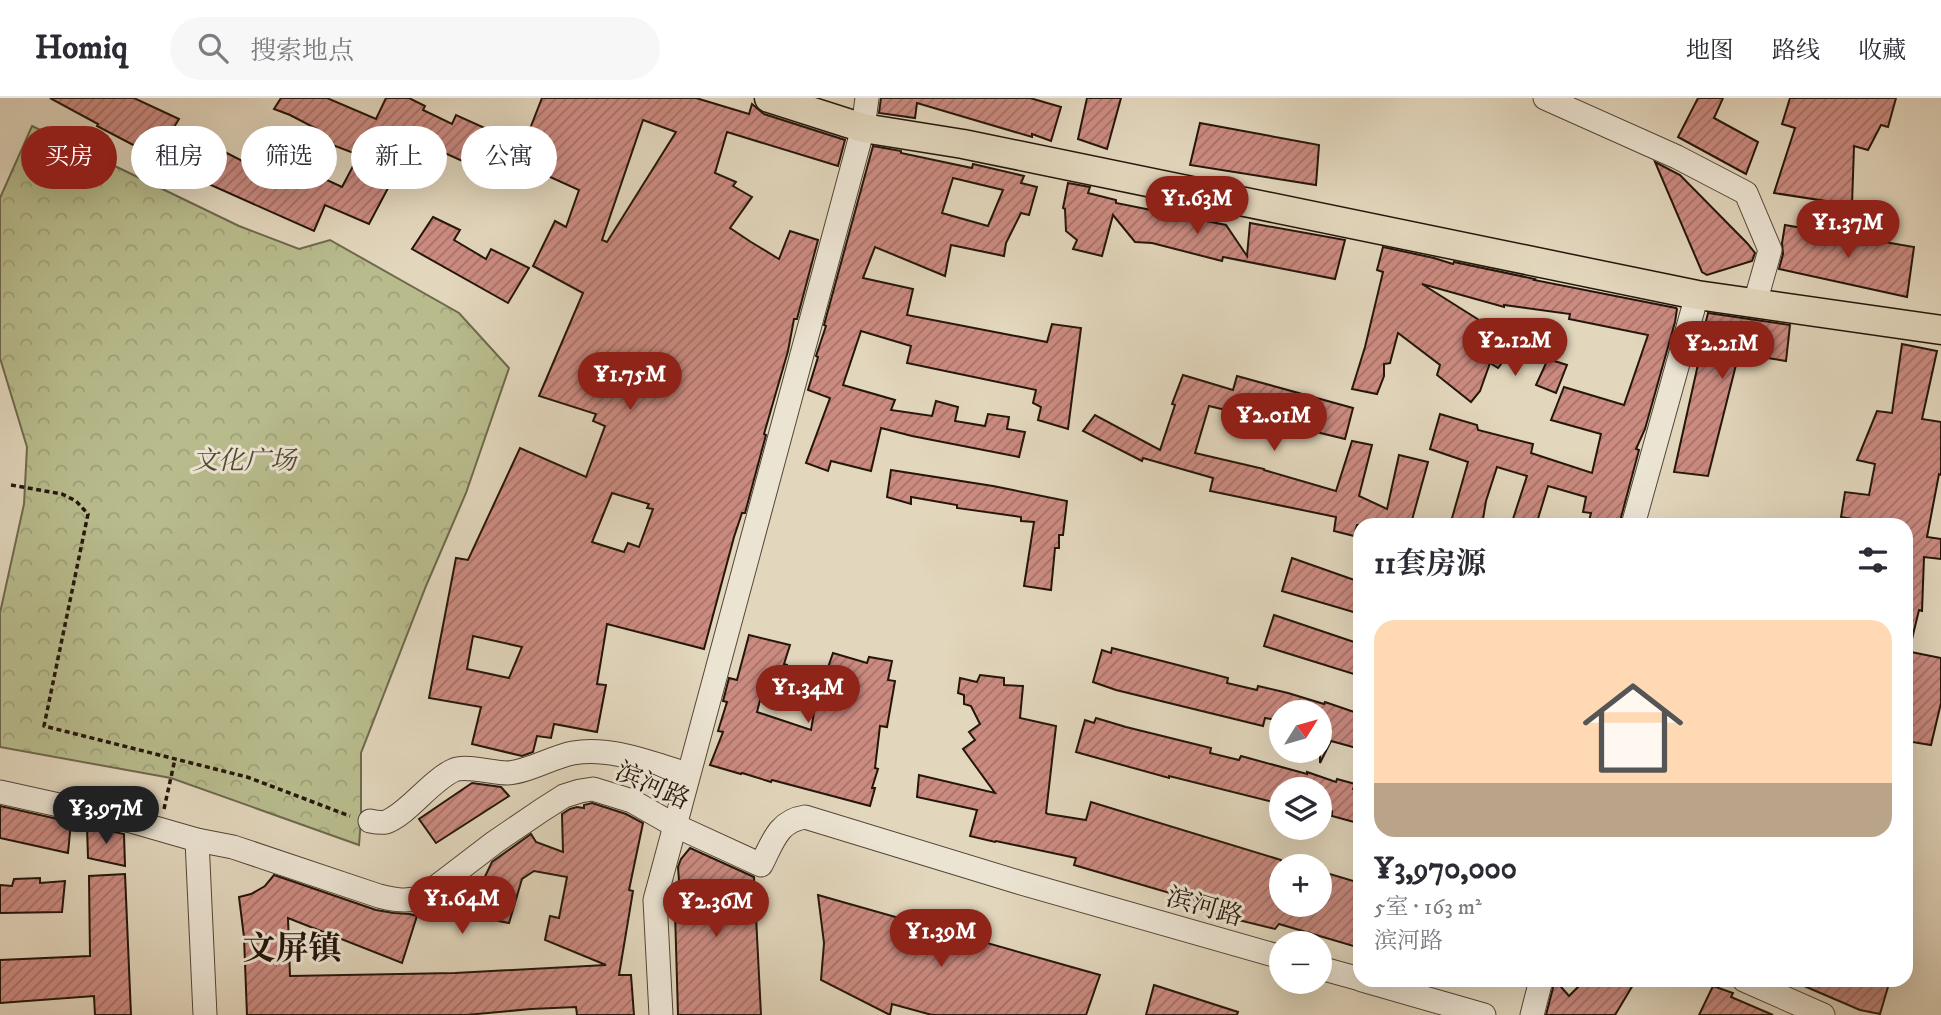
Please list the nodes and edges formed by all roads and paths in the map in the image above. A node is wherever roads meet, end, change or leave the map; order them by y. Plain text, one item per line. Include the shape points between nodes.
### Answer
1 (769, 98) edge
2 (867, 98) edge
3 (1545, 98) edge
4 (863, 128) junction
5 (1697, 295) junction
6 (1755, 303) junction
7 (1941, 330) edge
8 (11, 485) dead end
9 (1635, 518) edge
10 (175, 759) junction
11 (688, 774) junction
12 (0, 792) edge
13 (164, 812) dead end
14 (370, 821) joint
15 (674, 825) junction
16 (197, 840) junction
17 (1269, 954) edge
18 (1332, 972) edge
19 (1353, 978) edge
20 (1386, 987) edge
21 (1539, 987) edge
22 (1760, 987) edge
23 (205, 1015) edge
24 (662, 1015) edge
25 (1484, 1015) edge
26 (1532, 1015) edge
27 (1823, 1015) edge

1 - 4 main road
2 - 4 street
3 - 6 street via 1746,193 1770,250
4 - 5 main road via 964,144
4 - 11 street
5 - 6 main road
5 - 9 street
6 - 7 main road
8 - 10 path via 62,494 76,500 88,514 44,726
10 - 13 path
10 - 14 path via 247,777
11 - 14 street via 596,750 508,773 457,768 396,816 384,822
11 - 15 street
12 - 16 street, 滨河路
15 - 16 street, 滨河路 via 632,801 593,789 580,791 542,810 423,897 410,901 379,896 233,847
15 - 17 street, 滨河路 via 761,864 781,828 792,819 805,817
15 - 24 street via 655,900
16 - 23 street
18 - 19 street
20 - 25 street
21 - 26 street
22 - 27 street

